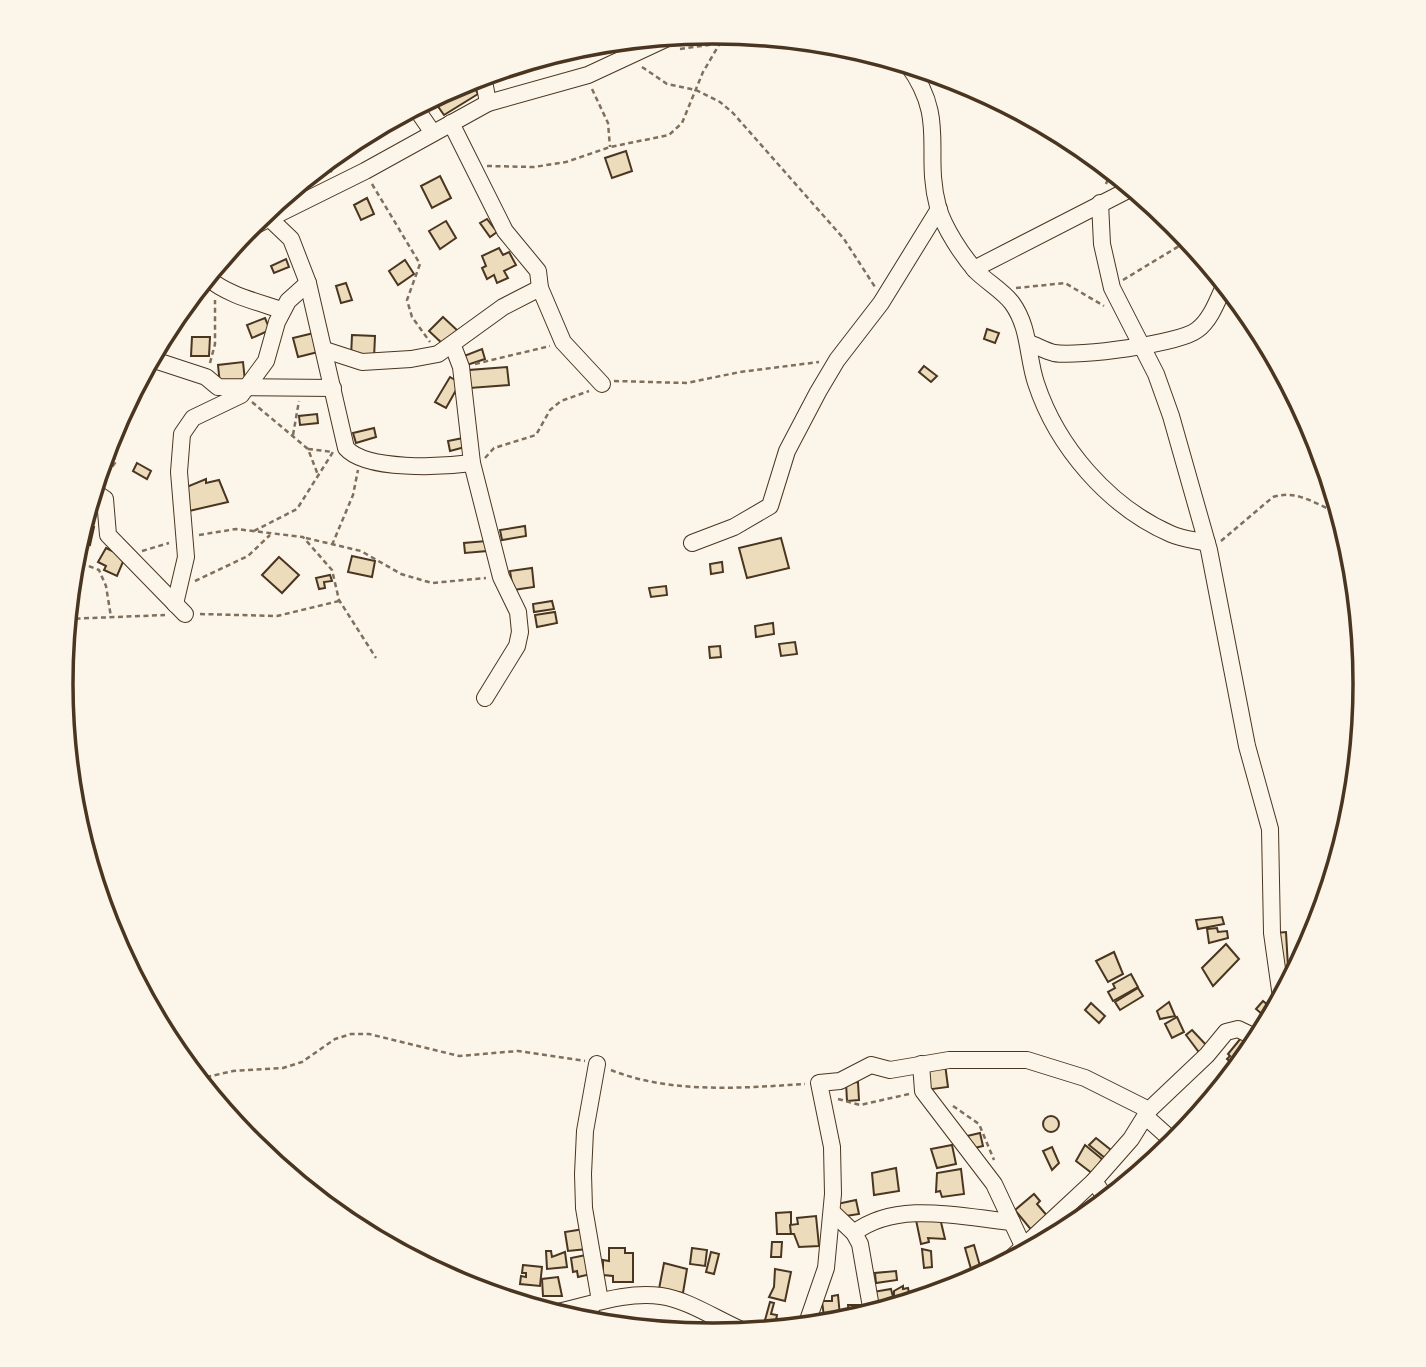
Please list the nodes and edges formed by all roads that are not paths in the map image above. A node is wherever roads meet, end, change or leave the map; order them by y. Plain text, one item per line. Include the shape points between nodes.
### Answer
1 (652, 47) edge
2 (917, 77) edge
3 (485, 86) edge
4 (488, 103) junction
5 (420, 115) edge
6 (451, 123) junction
7 (433, 133) junction
8 (1122, 193) edge
9 (1100, 203) junction
10 (939, 209) junction
11 (278, 215) edge
12 (272, 221) edge
13 (974, 269) junction
14 (215, 282) edge
15 (308, 284) junction
16 (540, 288) junction
17 (1220, 293) edge
18 (282, 310) junction
19 (1030, 343) junction
20 (1142, 344) junction
21 (325, 350) junction
22 (446, 350) junction
23 (160, 362) edge
24 (602, 384) road end
25 (333, 388) junction
26 (244, 390) junction
27 (472, 463) junction
28 (101, 497) edge
29 (692, 543) dead end
30 (1208, 546) junction
31 (485, 698) dead end
32 (1279, 981) edge
33 (1248, 1034) edge
34 (920, 1063) junction
35 (597, 1064) road end
36 (1147, 1113) junction
37 (1167, 1134) edge
38 (1094, 1181) junction
39 (1101, 1192) edge
40 (832, 1212) junction
41 (1012, 1222) junction
42 (854, 1233) junction
43 (1038, 1235) edge
44 (1022, 1244) edge
45 (870, 1303) edge
46 (594, 1304) junction
47 (576, 1308) edge
48 (594, 1312) edge
49 (809, 1316) edge
50 (725, 1323) edge

1 - 4 street via 588,75
2 - 10 street via 930,106
3 - 4 street
4 - 6 street
5 - 7 street
6 - 7 street
6 - 16 street via 513,243 538,271
7 - 11 street
8 - 9 street
9 - 13 street
9 - 20 street via 1102,244 1112,288
10 - 13 street
10 - 29 street via 881,303 837,360 787,451 770,506 734,527
12 - 15 street via 291,239
13 - 19 street via 1011,301
14 - 18 street
15 - 18 street
15 - 21 street
16 - 22 street via 503,307
16 - 24 street via 563,342
17 - 20 street via 1198,330 1176,340
18 - 26 street via 266,361
19 - 20 street via 1052,353 1073,355
19 - 30 street via 1043,404 1083,467 1150,523
20 - 30 street via 1171,416
21 - 22 street via 362,362 411,359
21 - 25 street
22 - 27 street via 461,367
23 - 26 street via 206,377 218,387
25 - 26 street
25 - 27 street via 346,448 360,460 427,468
26 - 28 street via 193,418 182,434 179,472 186,557 180,602 105,531 106,502
27 - 31 street via 501,577 518,612 520,632 517,646
30 - 32 street via 1247,746 1270,829 1272,933
33 - 36 street via 1228,1030
34 - 36 street via 1027,1060 1085,1078
34 - 40 street via 890,1070 871,1065 820,1090 832,1147
34 - 41 street via 923,1091 981,1165
35 - 46 street via 584,1131 583,1174
36 - 37 street
36 - 38 street
38 - 39 street
38 - 43 street
40 - 42 street
40 - 49 street via 826,1268
41 - 42 street via 915,1214 874,1219
41 - 44 street
42 - 45 street via 862,1248
46 - 47 street
46 - 48 street
46 - 50 street via 641,1295 663,1296

